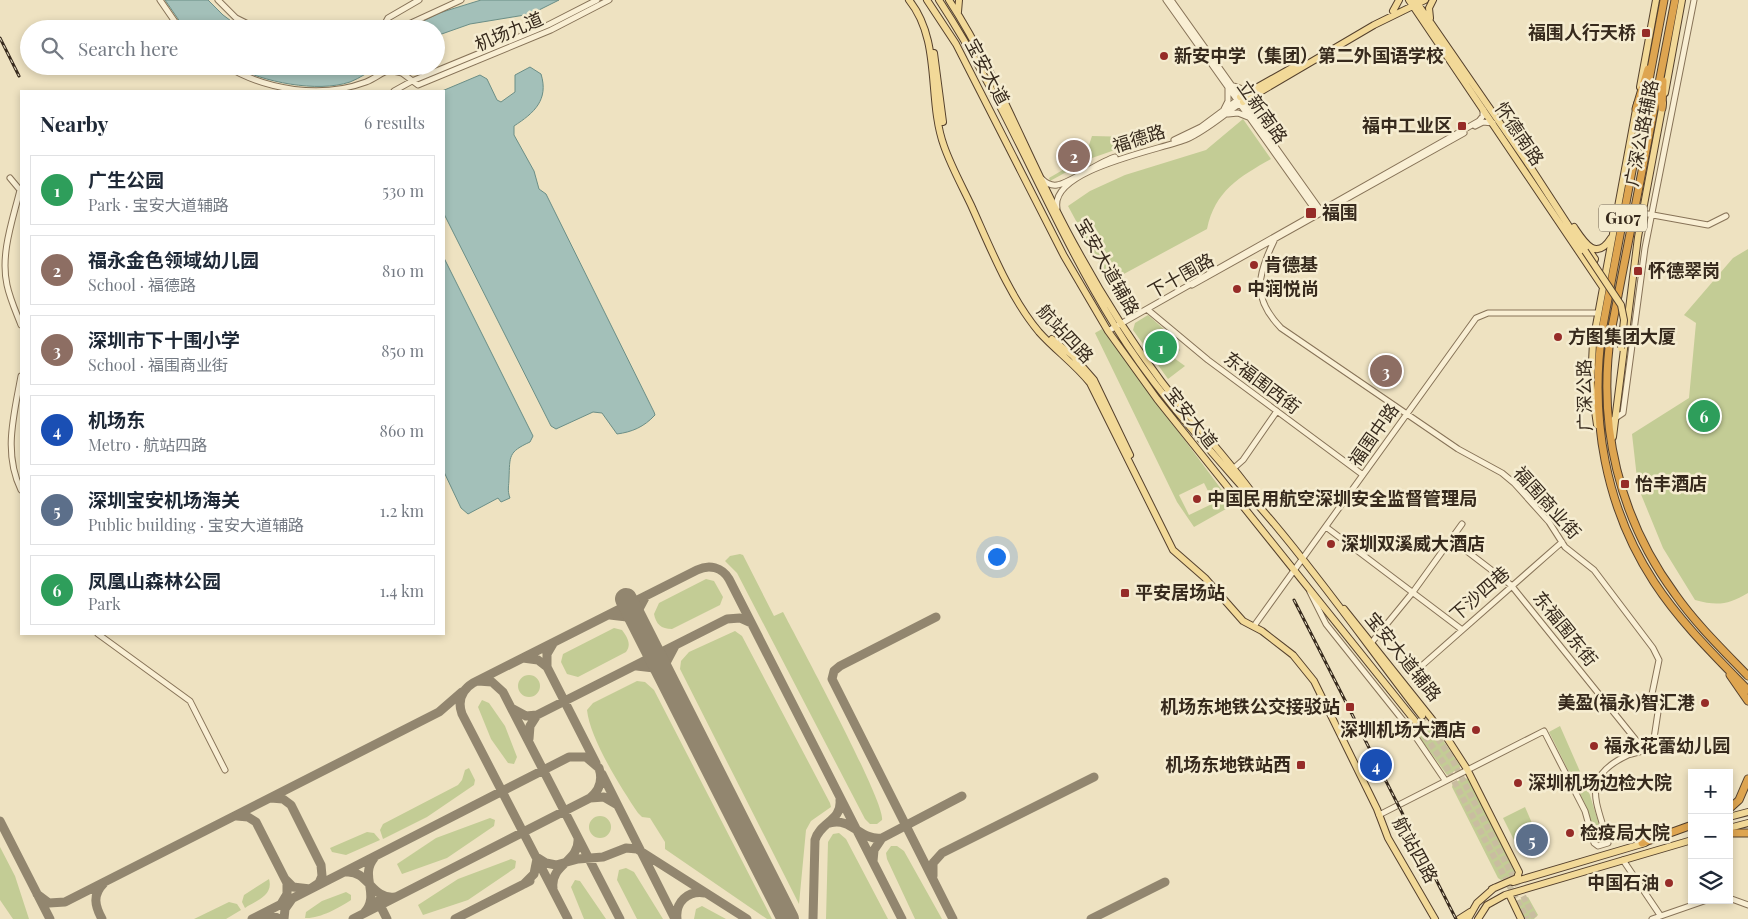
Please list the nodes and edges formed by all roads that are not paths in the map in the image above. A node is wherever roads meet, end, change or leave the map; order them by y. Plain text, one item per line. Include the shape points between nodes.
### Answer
1 (160, 0) edge
2 (218, 0) edge
3 (419, 0) edge
4 (461, 0) edge
5 (597, 0) edge
6 (609, 0) edge
7 (908, 0) edge
8 (914, 0) edge
9 (927, 0) edge
10 (939, 0) edge
11 (949, 0) edge
12 (959, 0) edge
13 (1166, 0) edge
14 (1171, 0) edge
15 (1399, 0) edge
16 (1425, 0) edge
17 (1433, 0) edge
18 (1656, 0) edge
19 (1664, 0) edge
20 (1675, 0) edge
21 (1682, 0) edge
22 (1694, 0) edge
23 (1413, 2) edge
24 (1395, 12) junction
25 (958, 16) junction
26 (174, 20) edge
27 (240, 20) edge
28 (387, 20) edge
29 (418, 20) edge
30 (1430, 26) junction
31 (1657, 40) junction
32 (1664, 56) junction
33 (445, 67) edge
34 (445, 74) edge
35 (246, 75) edge
36 (380, 75) edge
37 (404, 75) edge
38 (427, 75) edge
39 (442, 75) edge
40 (412, 81) junction
41 (1226, 81) junction
42 (1259, 86) junction
43 (308, 90) edge
44 (308, 90) edge
45 (396, 90) edge
46 (1254, 95) junction
47 (1240, 101) junction
48 (1662, 108) junction
49 (1483, 109) junction
50 (1636, 109) junction
51 (1251, 113) junction
52 (1223, 114) junction
53 (1252, 120) junction
54 (1493, 123) junction
55 (10, 178) dead end
56 (1041, 178) junction
57 (1067, 183) junction
58 (20, 190) edge
59 (20, 190) edge
60 (1058, 211) junction
61 (1642, 212) junction
62 (1319, 213) junction
63 (1652, 215) junction
64 (1726, 216) dead end
65 (1612, 237) junction
66 (1274, 241) junction
67 (1068, 243) junction
68 (1586, 249) junction
69 (1586, 261) junction
70 (1091, 274) junction
71 (1602, 286) junction
72 (1148, 310) junction
73 (1597, 313) junction
74 (20, 322) edge
75 (1122, 323) junction
76 (1115, 326) junction
77 (1108, 330) junction
78 (20, 382) edge
79 (1616, 410) junction
80 (1277, 411) junction
81 (1407, 412) junction
82 (1614, 420) junction
83 (1600, 437) junction
84 (1612, 450) junction
85 (1234, 468) junction
86 (1363, 475) junction
87 (20, 487) edge
88 (1462, 524) dead end
89 (1276, 526) junction
90 (1326, 527) junction
91 (1451, 539) junction
92 (1562, 542) junction
93 (1302, 560) junction
94 (1294, 571) junction
95 (1306, 585) junction
96 (1511, 585) junction
97 (1413, 592) junction
98 (1328, 593) junction
99 (1254, 626) junction
100 (1461, 630) junction
101 (99, 635) edge
102 (1372, 642) junction
103 (1725, 666) junction
104 (1418, 669) dead end
105 (1748, 676) edge
106 (1748, 690) edge
107 (1748, 701) edge
108 (1422, 716) tunnel mouth
109 (1416, 721) tunnel mouth
110 (1644, 750) junction
111 (1468, 769) junction
112 (224, 770) dead end
113 (1748, 779) edge
114 (1445, 780) junction
115 (1733, 805) edge
116 (1748, 812) edge
117 (1379, 815) junction
118 (1733, 816) edge
119 (1748, 823) edge
120 (1688, 826) edge
121 (1733, 827) edge
122 (1688, 830) edge
123 (1733, 833) edge
124 (1748, 833) edge
125 (1688, 841) edge
126 (1642, 843) junction
127 (1623, 860) junction
128 (1492, 889) junction
129 (1509, 894) junction
130 (1733, 900) edge
131 (1694, 904) edge
132 (1748, 906) edge
133 (1471, 911) junction
134 (1660, 915) junction
135 (1436, 919) edge
136 (1459, 919) edge
137 (1468, 919) edge
138 (1478, 919) edge
139 (1521, 919) edge
140 (1652, 919) edge

1 - 26 street
2 - 27 street
3 - 28 street
4 - 29 street
5 - 33 street, 机场九道 via 548,25
6 - 34 street, 机场九道 via 551,30
7 - 99 main road, 航站四路 via 916,10 929,43 936,114 944,146 1024,312 1040,333 1090,383 1173,550 1213,586 1233,612
8 - 99 main road, 航站四路 via 932,39 947,145 1028,311 1044,332 1073,356 1094,380 1176,547
9 - 77 main road, 宝安大道 via 956,44 1064,256
10 - 67 main road, 宝安大道 via 986,81
11 - 25 main road, 宝安大道辅路
12 - 25 main road
13 - 41 street, 立新南路
14 - 41 street, 立新南路
15 - 24 main road
16 - 23 main road
17 - 30 main road via 1429,11
18 - 50 main road, 广深公路辅路
19 - 31 highway, 广深公路 / G107
20 - 32 highway, 广深公路 / G107
21 - 48 main road, 广深公路辅路
22 - 63 street
23 - 24 main road
23 - 30 main road, 怀德南路
24 - 30 main road via 1414,15
24 - 42 main road
24 - 46 main road
25 - 56 main road, 宝安大道辅路
30 - 49 main road, 怀德南路
30 - 68 main road, 怀德南路
31 - 50 highway
31 - 83 highway, 广深公路 / G107 via 1602,331 1597,380
32 - 48 highway
32 - 84 highway, 广深公路 / G107 via 1608,347 1607,411
35 - 44 street via 261,82
36 - 43 street via 354,86
37 - 40 street
38 - 40 street, 机场九道
39 - 40 street, 机场九道 via 418,85
40 - 45 street, 机场九道
41 - 42 street via 1239,89
41 - 47 street, 立新南路
41 - 52 street via 1229,95
42 - 47 main road
46 - 47 main road
46 - 51 street via 1250,102
47 - 51 street, 立新南路
47 - 52 street, 福德路
47 - 53 street, 立新南路
48 - 61 main road, 广深公路辅路
49 - 54 main road, 怀德南路
49 - 62 street, 下十围路 via 1483,116 1478,121
50 - 65 main road, 广深公路辅路
51 - 62 street, 立新南路
52 - 53 street via 1238,113
52 - 57 street, 福德路 via 1190,137 1105,164
53 - 62 street, 立新南路
54 - 62 street, 下十围路 via 1480,123
54 - 69 main road, 怀德南路
55 - 58 street
56 - 57 street via 1054,185
56 - 60 main road, 宝安大道辅路
57 - 60 street via 1058,196
59 - 74 street via 6,255 6,283
60 - 70 main road, 宝安大道辅路
61 - 63 street
61 - 79 main road, 广深公路辅路
62 - 66 street, 下十围路
62 - 75 street, 下十围路
63 - 64 street via 1708,226
63 - 82 street via 1639,286 1623,413
65 - 68 main road via 1599,248
65 - 71 main road, 广深公路辅路
66 - 72 street, 下十围路
66 - 81 street, 福围商业街 via 1260,274 1261,301 1268,315 1281,328
67 - 70 main road
67 - 76 main road, 宝安大道
68 - 69 main road via 1595,260 1591,264
68 - 79 main road, 怀德南路, bridge via 1621,305 1624,320
69 - 71 main road, 怀德南路
70 - 75 main road, 宝安大道辅路
71 - 73 main road, 广深公路辅路
72 - 75 street, 下十围路
72 - 80 street, 东福围西街
73 - 81 street, 福围中路 via 1479,315
73 - 83 main road, 广深公路辅路 via 1591,383
75 - 76 street, 下十围路
75 - 85 main road, 宝安大道辅路 via 1161,381
76 - 77 street, 下十围路
76 - 89 main road, 宝安大道 via 1156,385
77 - 94 main road, 宝安大道 via 1157,399
78 - 87 street via 10,447 12,466
79 - 82 main road, 广深公路辅路
80 - 85 street via 1244,460
80 - 86 street, 东福围西街
81 - 86 street, 福围中路
81 - 92 street, 福围商业街 via 1458,449 1514,482
82 - 84 main road, 广深公路辅路
83 - 103 highway, 广深公路 / G107 via 1614,496 1640,558 1678,614
84 - 105 highway, 广深公路 / G107 via 1629,511 1651,558 1686,609
85 - 89 main road, 宝安大道辅路
86 - 90 street, 福围中路
88 - 91 street
89 - 93 main road, 宝安大道
90 - 93 street, 福围中路
90 - 97 street
91 - 96 street, 东福围东街
91 - 97 street
92 - 96 street, 下沙四巷
92 - 110 street, 福围商业街 via 1594,570 1658,656 1652,694 1658,712 1654,742 1652,747
93 - 94 street, 福围中路
93 - 98 main road, 宝安大道
94 - 95 main road, 宝安大道
94 - 99 street, 福围中路
95 - 109 main road, 宝安大道
95 - 114 street via 1326,624 1413,733
96 - 100 street, 下沙四巷
96 - 110 street, 东福围东街
97 - 100 street
97 - 102 street
98 - 102 main road, 宝安大道辅路
98 - 108 main road, 宝安大道
99 - 117 main road, 航站四路 via 1293,655 1314,681
100 - 104 street, 下沙四巷
101 - 112 street via 190,702
102 - 111 main road, 宝安大道辅路
103 - 106 highway, 广深公路 / G107
103 - 107 highway
110 - 111 street via 1608,766 1596,781 1597,800 1608,843 1598,846 1594,843 1585,811 1544,731
111 - 114 street
111 - 128 main road, 宝安大道辅路 via 1519,872 1517,878
113 - 115 highway via 1740,798
114 - 117 street
116 - 118 main road
117 - 135 main road, 航站四路 via 1398,856
119 - 121 main road
120 - 126 highway
122 - 126 main road
123 - 124 highway
125 - 127 main road
126 - 128 main road
127 - 129 main road
127 - 134 street
128 - 133 main road
129 - 138 main road via 1487,905
129 - 139 main road
130 - 132 street
131 - 134 street
133 - 136 main road
133 - 137 main road
134 - 140 street

